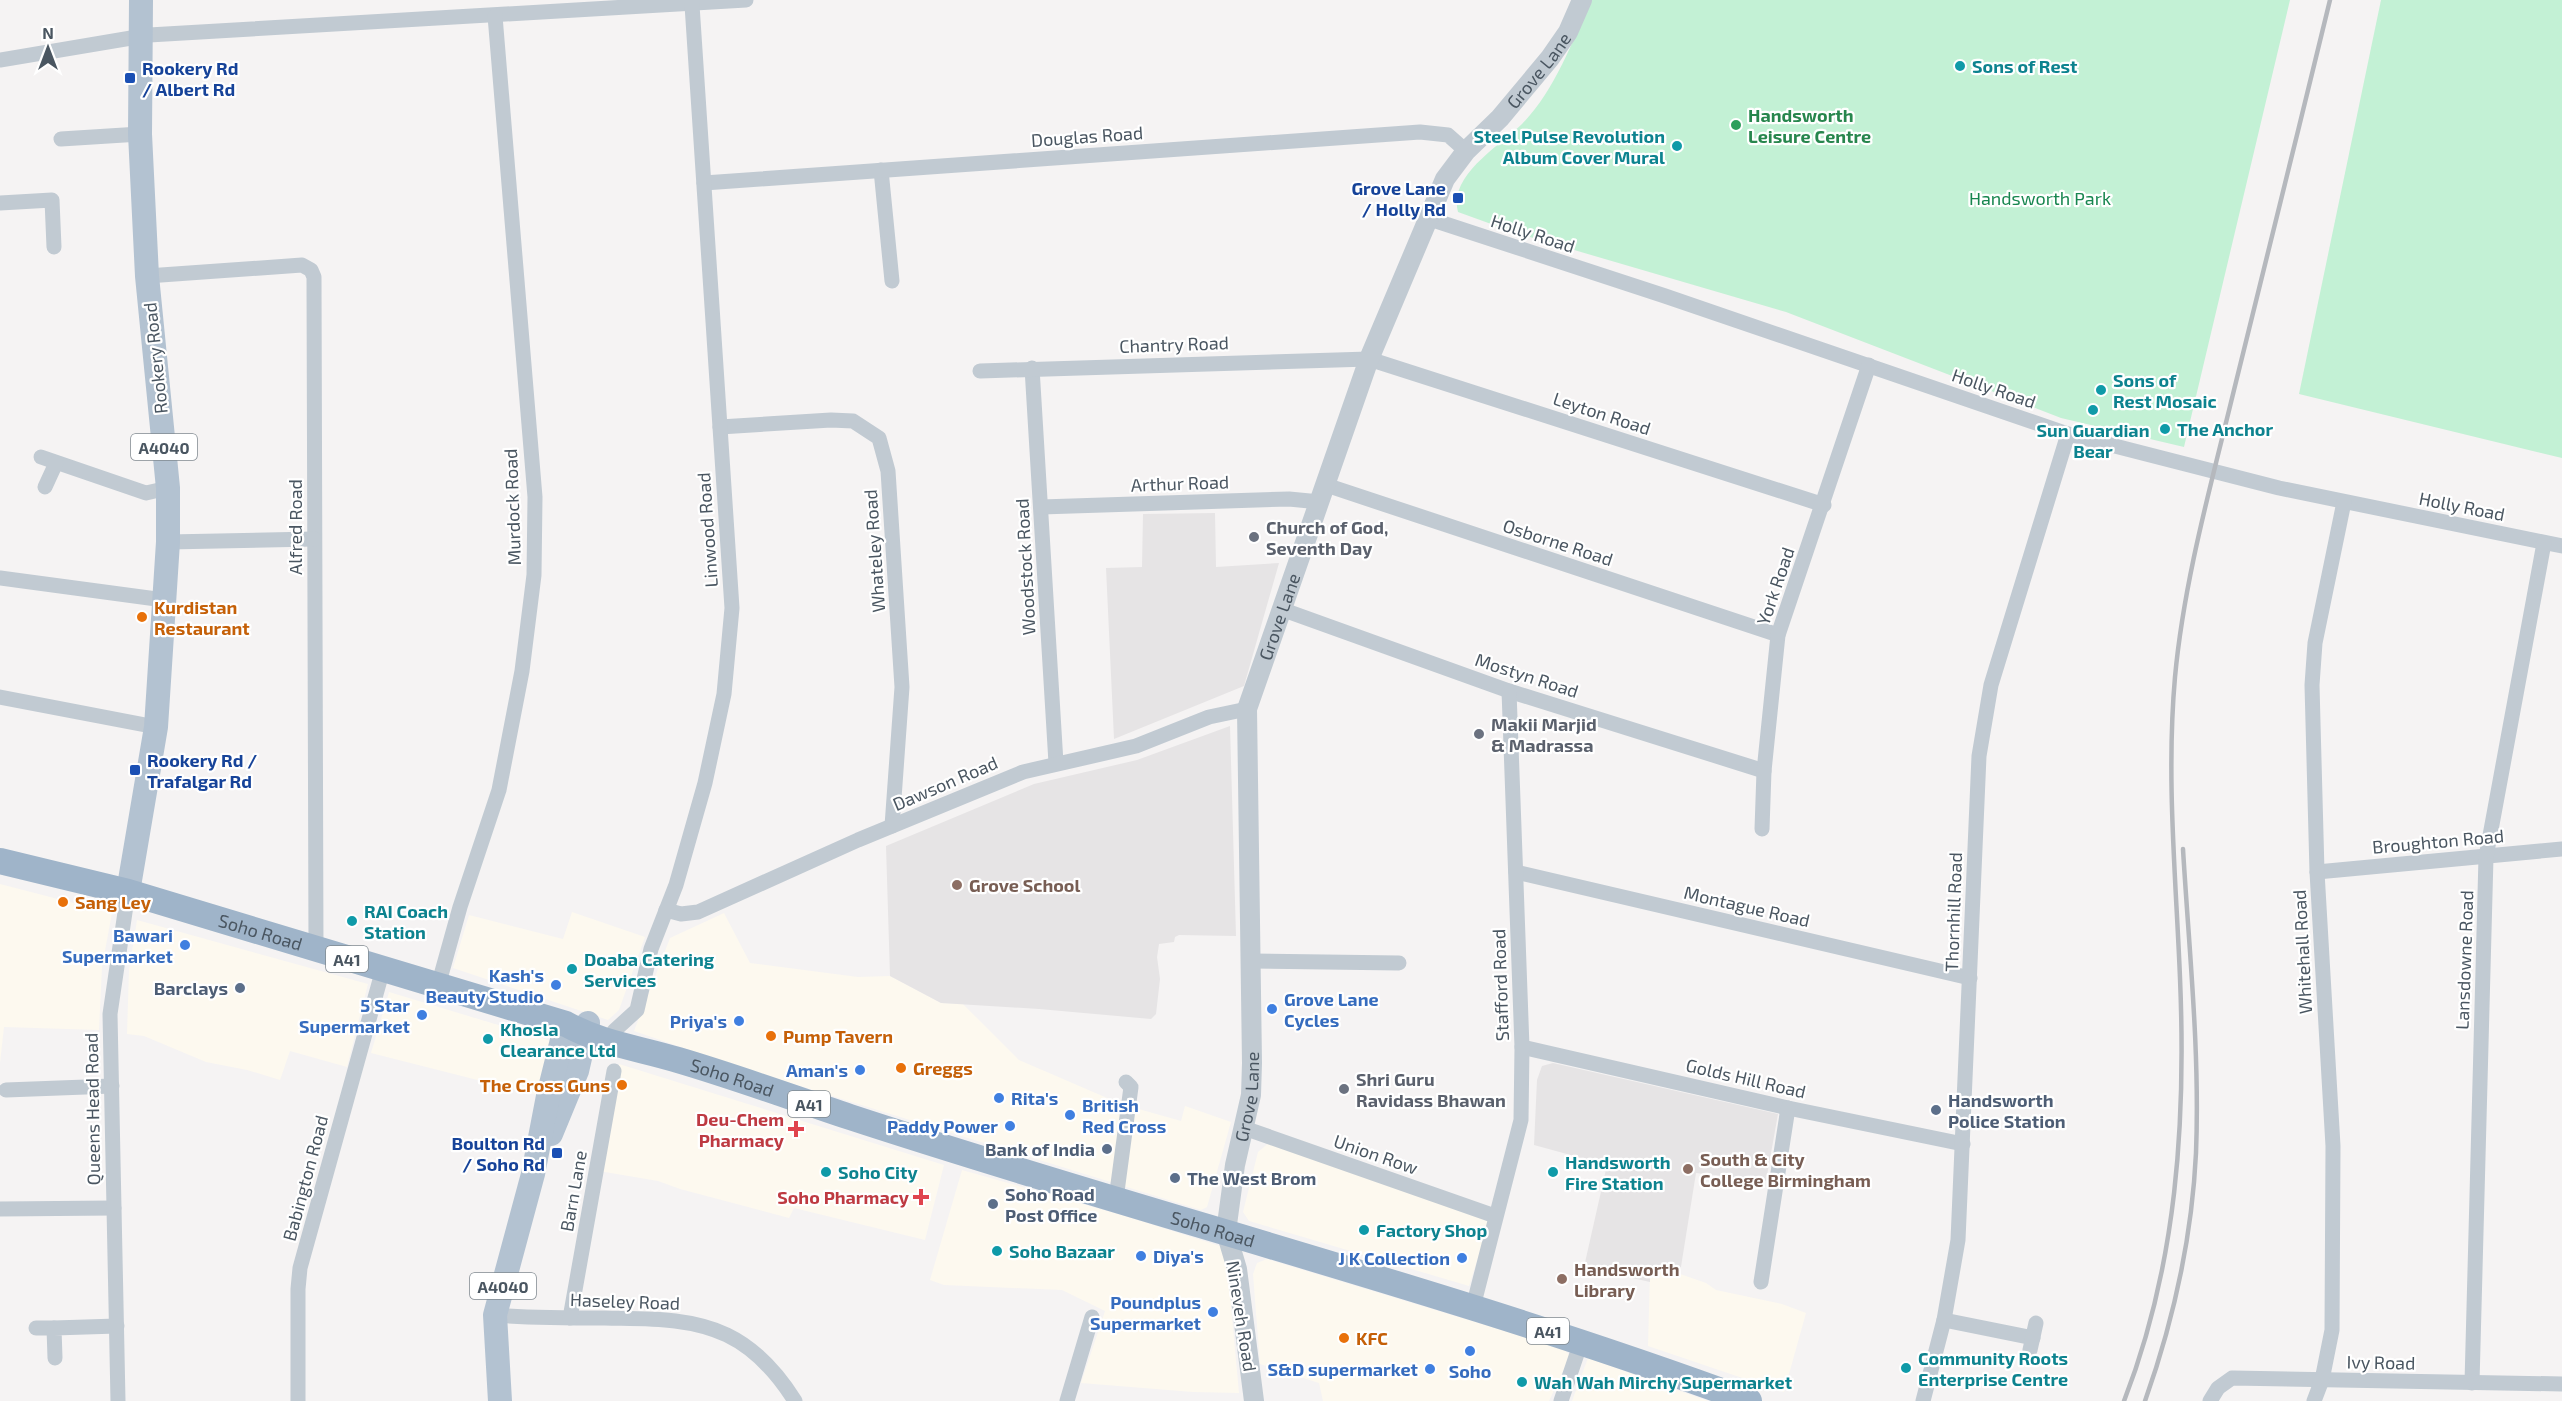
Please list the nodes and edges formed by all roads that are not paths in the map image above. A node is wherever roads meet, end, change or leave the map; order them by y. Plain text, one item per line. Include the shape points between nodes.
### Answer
1 (141, 0) edge
2 (746, 0) edge
3 (1582, 0) edge
4 (692, 4) junction
5 (567, 5) edge
6 (495, 16) junction
7 (140, 36) junction
8 (0, 60) edge
9 (140, 134) junction
10 (61, 139) dead end
11 (1466, 150) junction
12 (881, 170) junction
13 (704, 183) junction
14 (0, 203) edge
15 (1427, 218) junction
16 (54, 247) dead end
17 (147, 276) junction
18 (892, 281) dead end
19 (1369, 359) junction
20 (1869, 365) junction
21 (1032, 368) junction
22 (980, 370) dead end
23 (720, 427) junction
24 (2068, 434) junction
25 (41, 457) dead end
26 (56, 463) junction
27 (45, 487) dead end
28 (168, 488) junction
29 (1323, 494) junction
30 (2344, 502) junction
31 (1824, 505) junction
32 (1041, 507) junction
33 (314, 538) junction
34 (168, 542) junction
35 (2544, 543) junction
36 (2562, 546) edge
37 (0, 578) edge
38 (165, 600) junction
39 (1281, 609) junction
40 (1779, 635) junction
41 (1509, 690) junction
42 (0, 696) edge
43 (1248, 709) junction
44 (156, 727) junction
45 (1056, 763) junction
46 (1764, 771) junction
47 (892, 826) junction
48 (1762, 829) dead end
49 (2562, 849) edge
50 (2486, 857) junction
51 (0, 861) edge
52 (1516, 872) junction
53 (2318, 872) junction
54 (128, 892) junction
55 (666, 910) junction
56 (316, 950) junction
57 (1252, 961) junction
58 (1399, 963) dead end
59 (383, 969) junction
60 (1970, 978) junction
61 (438, 986) junction
62 (580, 1027) junction
63 (614, 1031) junction
64 (1522, 1047) junction
65 (676, 1059) junction
66 (614, 1071) dead end
67 (1126, 1082) dead end
68 (112, 1086) junction
69 (6, 1090) dead end
70 (1788, 1108) junction
71 (1244, 1128) junction
72 (1963, 1143) junction
73 (1116, 1199) junction
74 (114, 1208) junction
75 (0, 1209) edge
76 (1495, 1216) junction
77 (1226, 1232) junction
78 (1761, 1282) dead end
79 (1473, 1307) junction
80 (495, 1315) junction
81 (1092, 1317) dead end
82 (570, 1318) junction
83 (1944, 1320) junction
84 (117, 1326) junction
85 (36, 1328) dead end
86 (54, 1328) junction
87 (2033, 1337) dead end
88 (1581, 1342) junction
89 (55, 1358) dead end
90 (2322, 1380) junction
91 (2472, 1383) junction
92 (2562, 1384) edge
93 (118, 1401) edge
94 (298, 1401) edge
95 (500, 1401) edge
96 (795, 1401) edge
97 (1067, 1401) edge
98 (1254, 1401) edge
99 (1561, 1401) edge
100 (1749, 1401) edge
101 (1923, 1401) edge
102 (2210, 1401) edge
103 (2314, 1401) edge

1 - 7 main road, Rookery Road / A4040
2 - 4 street
3 - 11 street, Grove Lane via 1568,32 1550,58 1500,118
4 - 5 street
4 - 13 street, Linwood Road
5 - 6 street
6 - 7 street
6 - 61 street, Murdock Road via 535,497 534,575 522,671 498,790
7 - 8 street
7 - 9 main road, Rookery Road / A4040
9 - 10 street
9 - 17 main road, Rookery Road / A4040
11 - 12 street, Douglas Road via 1448,135 1419,132
11 - 15 street, Grove Lane via 1445,179
12 - 13 street, Douglas Road
12 - 18 street
13 - 23 street, Linwood Road
14 - 16 street via 52,200
15 - 19 street, Grove Lane
15 - 20 street, Holly Road
17 - 28 main road, Rookery Road / A4040
17 - 33 street, Alfred Road via 302,265 311,270
19 - 21 street, Chantry Road
19 - 29 street, Grove Lane
19 - 31 street, Leyton Road
20 - 24 street, Holly Road
20 - 31 street, York Road
21 - 22 street, Chantry Road
21 - 32 street, Woodstock Road
23 - 47 street, Whateley Road via 853,421 879,438 888,471 902,687
23 - 55 street, Linwood Road via 732,608 724,694 705,783
24 - 30 street, Holly Road
24 - 60 street, Thornhill Road via 1990,692 1979,756
25 - 26 street
26 - 27 street
26 - 28 street via 146,493
28 - 34 main road, Rookery Road / A4040
29 - 32 street, Arthur Road via 1289,499
29 - 39 street, Grove Lane
29 - 40 street, Osborne Road
30 - 35 street, Holly Road
30 - 53 street, Whitehall Road via 2315,643 2312,686
31 - 40 street, York Road
32 - 45 street, Woodstock Road
33 - 34 street
33 - 56 street, Alfred Road
34 - 38 main road, Rookery Road / A4040
35 - 36 street, Holly Road
35 - 50 street, Lansdowne Road
37 - 38 street
38 - 44 main road, Rookery Road / A4040
39 - 41 street, Mostyn Road
39 - 43 street, Grove Lane
40 - 46 street, York Road
41 - 46 street, Mostyn Road
41 - 52 street, Stafford Road
42 - 44 street
43 - 45 street, Dawson Road via 1209,717 1136,746
43 - 57 street, Grove Lane
44 - 54 main road, Rookery Road / A4040
45 - 47 street, Dawson Road via 1023,771
46 - 48 street, York Road
47 - 55 street, Dawson Road via 698,912 681,914
49 - 50 street, Broughton Road
50 - 53 street, Broughton Road
50 - 91 street, Lansdowne Road
51 - 54 highway, A41
52 - 60 street, Montague Road
52 - 64 street, Stafford Road
53 - 90 street, Whitehall Road via 2333,1146 2332,1330
54 - 56 highway, Soho Road / A41
54 - 68 street, Queens Head Road via 110,1014
55 - 63 street, Linwood Road via 651,949 637,1010
56 - 59 highway, Soho Road / A41
57 - 58 street
57 - 71 street, Grove Lane via 1251,1095
59 - 61 highway, Soho Road / A41
59 - 94 street, Babington Road via 300,1269
60 - 72 street, Thornhill Road
61 - 62 highway, Soho Road / A41
62 - 63 highway, Soho Road / A41
62 - 65 highway, Soho Road / A41 via 617,1046
62 - 80 main road, A4040 via 548,1096 533,1174
63 - 65 highway, Soho Road / A41
64 - 70 street, Golds Hill Road
64 - 76 street, Stafford Road via 1521,1120
65 - 73 highway, Soho Road / A41 via 926,1142
66 - 82 street, Barn Lane
67 - 73 street via 1131,1087
68 - 69 street
68 - 74 street, Queens Head Road
70 - 72 street, Golds Hill Road
70 - 78 street
71 - 76 street, Union Row
71 - 77 street, Grove Lane
72 - 83 street, Thornhill Road via 1958,1240
73 - 77 highway, Soho Road / A41
74 - 75 street
74 - 84 street, Queens Head Road
76 - 79 street, Stafford Road
77 - 79 highway, Soho Road / A41
77 - 98 street, Nineveh Road via 1237,1269
79 - 88 highway, Soho Road / A41
80 - 82 street, Haseley Road
80 - 95 main road, A4040
81 - 97 street
82 - 96 street, Haseley Road via 659,1319 707,1328 749,1349 783,1382
83 - 87 street
83 - 101 street, Thornhill Road
84 - 86 street
84 - 93 street, Queens Head Road
85 - 86 street
86 - 89 street
88 - 99 street
88 - 100 highway, Soho Road / A41
90 - 91 street, Ivy Road
90 - 102 street, Ivy Road via 2232,1378 2218,1388
90 - 103 street, Whitehall Road
91 - 92 street, Ivy Road

